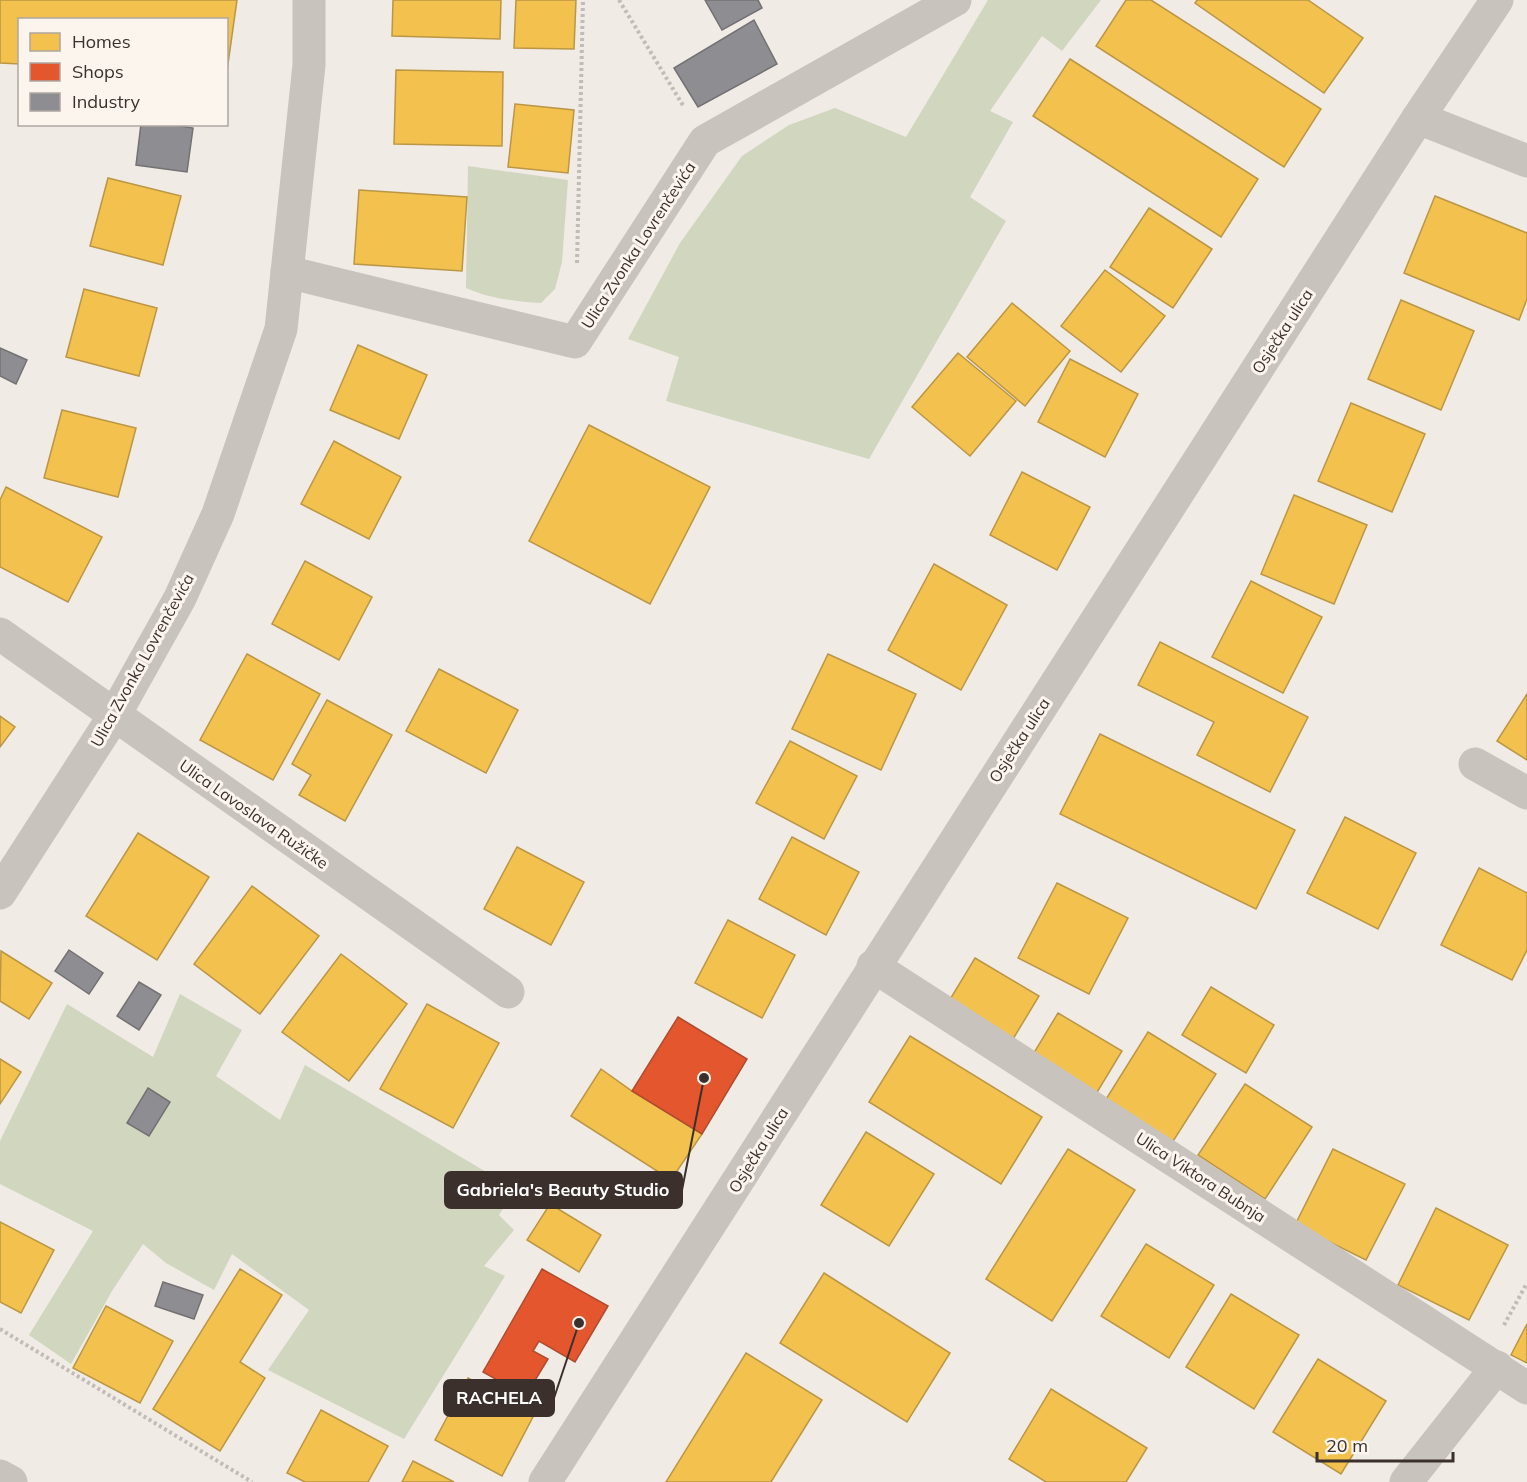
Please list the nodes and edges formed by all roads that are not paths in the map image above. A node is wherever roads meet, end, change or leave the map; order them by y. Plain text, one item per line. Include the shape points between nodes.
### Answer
1 (309, 0) edge
2 (955, 0) edge
3 (1497, 0) edge
4 (1418, 118) junction
5 (1527, 160) edge
6 (287, 272) junction
7 (0, 634) edge
8 (114, 716) junction
9 (1475, 764) dead end
10 (1527, 793) edge
11 (0, 893) edge
12 (873, 966) junction
13 (508, 992) dead end
14 (1491, 1363) junction
15 (1527, 1388) edge
16 (0, 1476) edge
17 (11, 1482) edge
18 (545, 1482) edge
19 (1406, 1482) edge

1 - 6 street, Ulica Zvonka Lovrenčevića via 309,65
2 - 6 street, Ulica Zvonka Lovrenčevića via 705,141 575,342
3 - 4 street, Osječka ulica
4 - 5 street
4 - 12 street, Osječka ulica
6 - 8 street, Ulica Zvonka Lovrenčevića via 281,330 218,514 180,598
7 - 8 street, Ulica Lavoslava Ružičke
8 - 11 street, Ulica Zvonka Lovrenčevića
8 - 13 street, Ulica Lavoslava Ružičke
9 - 10 street
12 - 14 street, Ulica Viktora Bubnja
12 - 18 street, Osječka ulica
14 - 15 street, Ulica Viktora Bubnja
14 - 19 street
16 - 17 street

